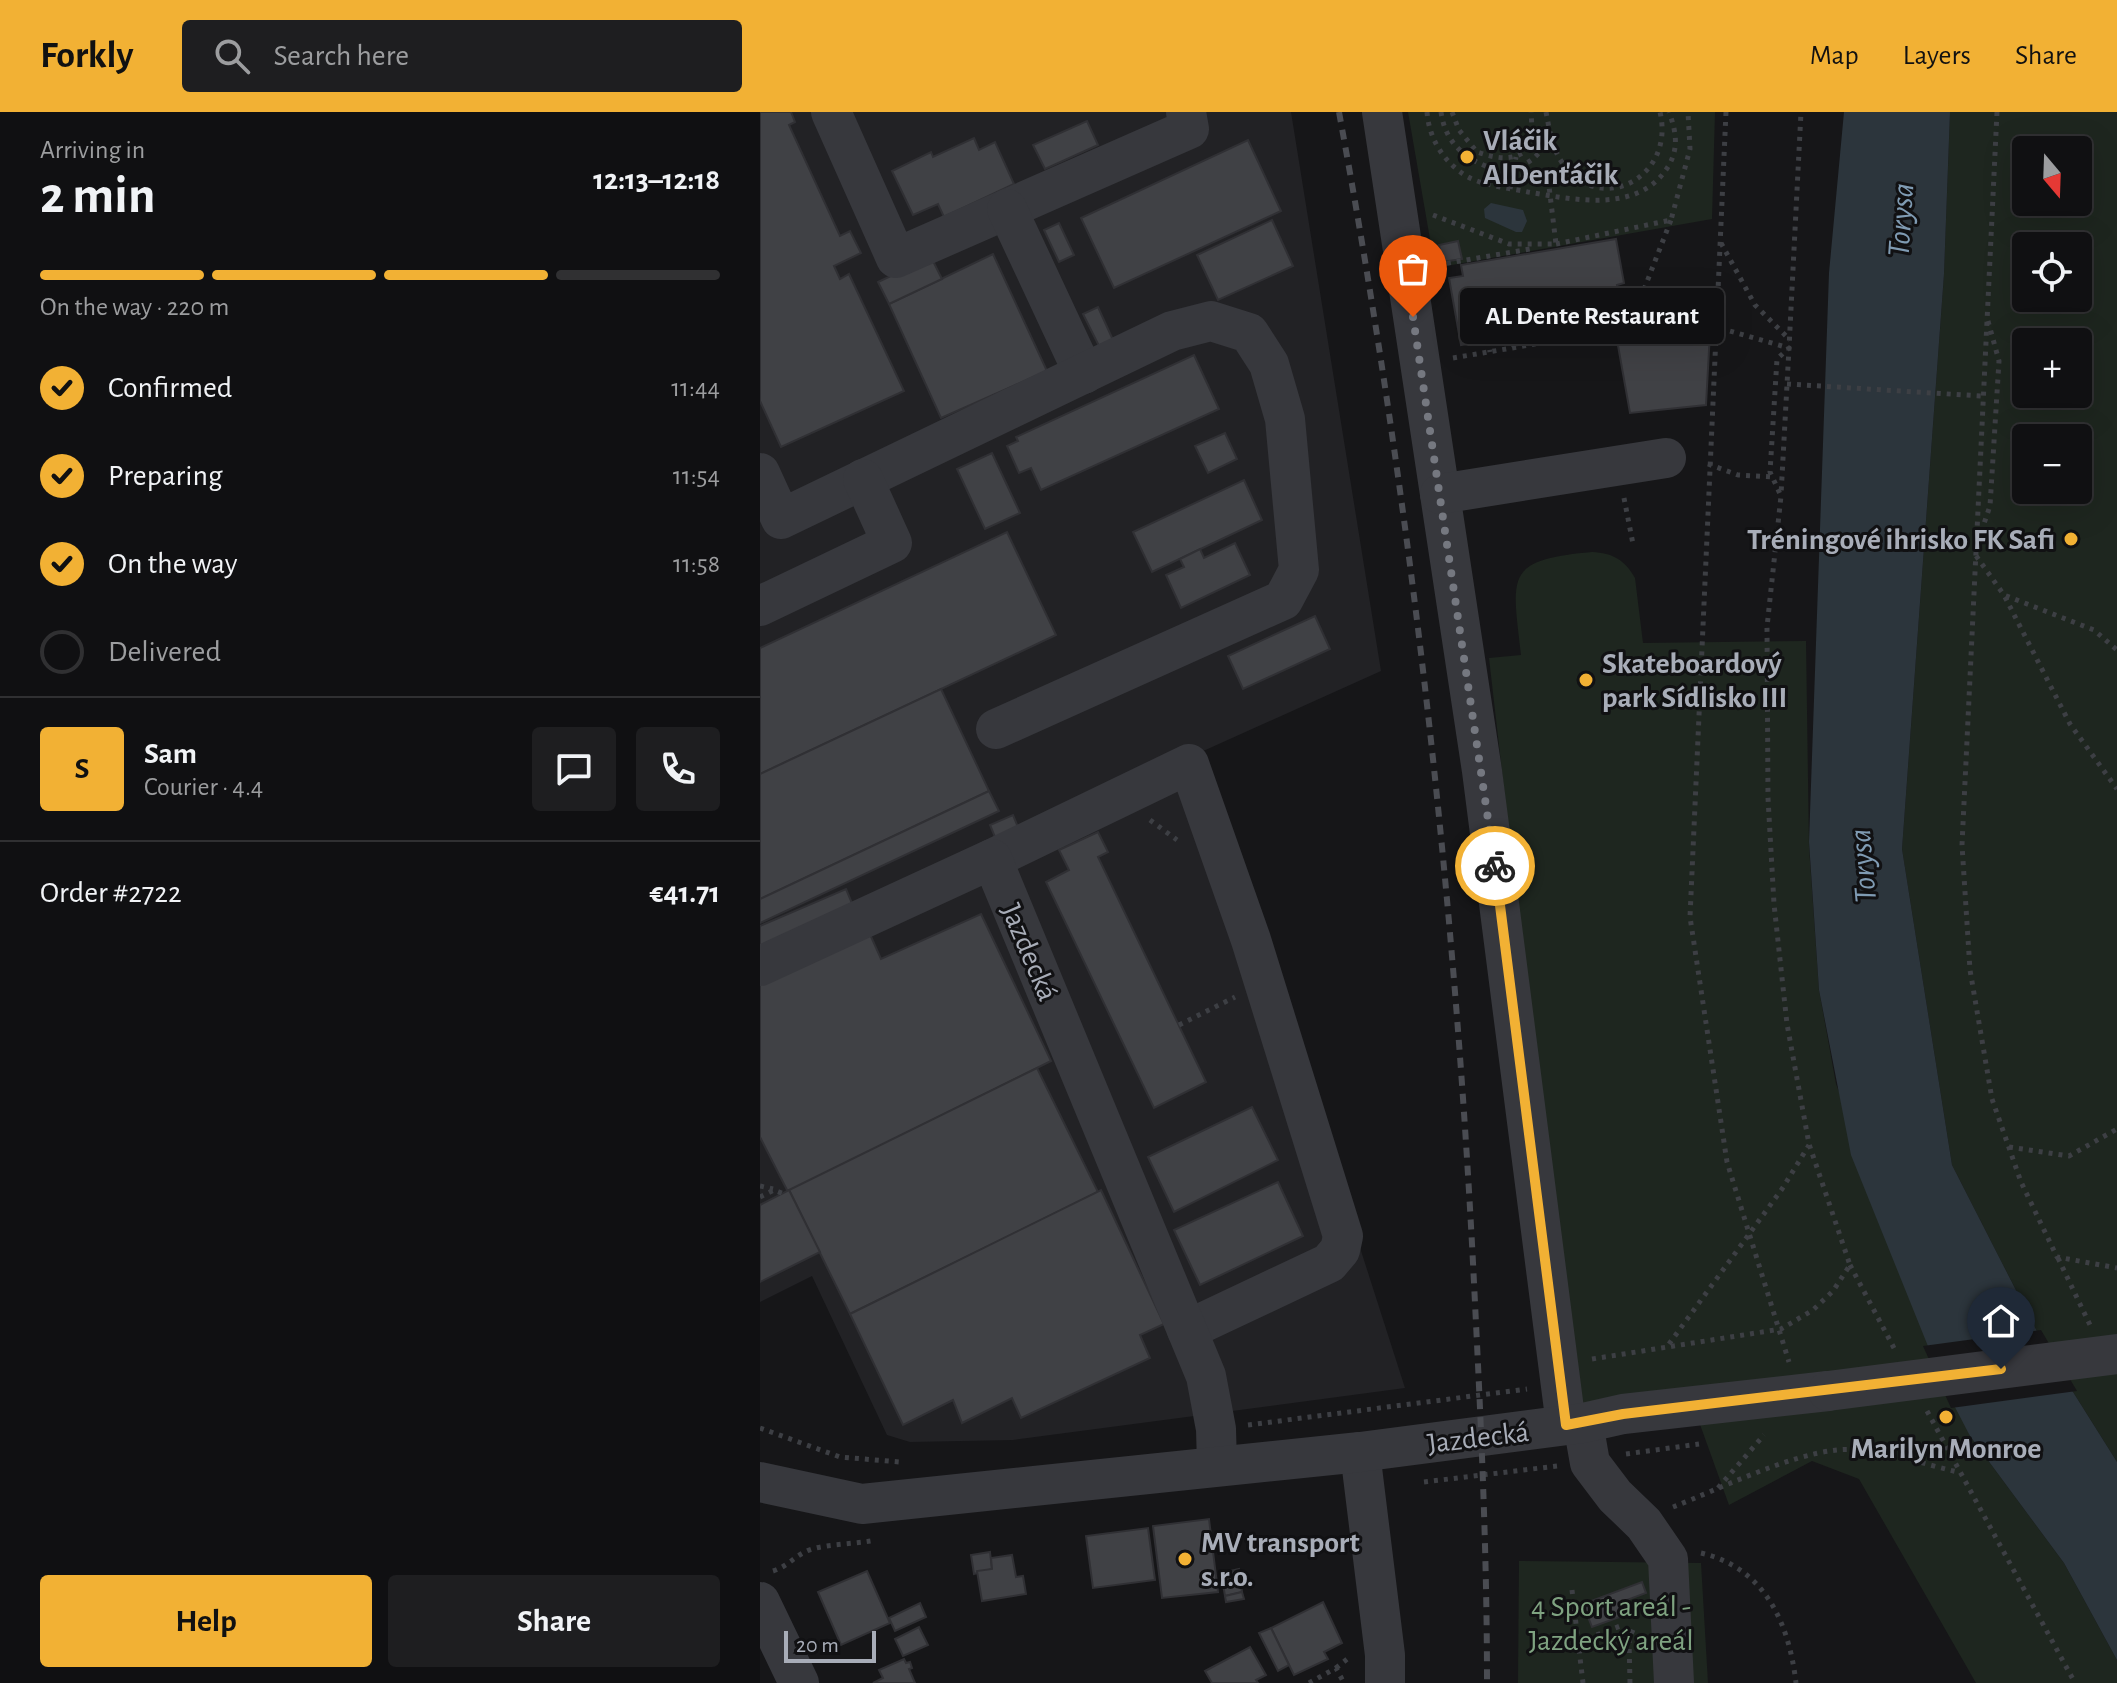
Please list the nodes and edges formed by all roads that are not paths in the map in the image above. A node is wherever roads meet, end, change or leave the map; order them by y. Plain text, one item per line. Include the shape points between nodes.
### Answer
1 (831, 112) edge
2 (1186, 112) edge
3 (1382, 112) edge
4 (1007, 209) junction
5 (1084, 374) junction
6 (1666, 458) dead end
7 (760, 473) edge
8 (863, 479) junction
9 (1440, 494) junction
10 (760, 606) edge
11 (996, 729) dead end
12 (992, 859) junction
13 (760, 966) edge
14 (1187, 1330) junction
15 (2104, 1341) edge
16 (1574, 1424) junction
17 (1360, 1452) junction
18 (1217, 1464) junction
19 (760, 1482) edge
20 (760, 1602) edge
21 (1377, 1674) edge
22 (799, 1683) edge
23 (1674, 1683) edge

1 - 4 street via 896,258
2 - 4 street via 1189,129
3 - 9 street, Jazdecká
4 - 5 street
5 - 8 street
5 - 11 street via 1172,331 1211,321 1249,333 1269,364 1285,419 1299,570 1283,600
6 - 9 street
7 - 8 street via 781,519
8 - 10 street via 892,543
9 - 16 street, Jazdecká
12 - 13 street
12 - 14 street, Jazdecká
12 - 14 street via 1189,764 1265,983 1343,1236 1329,1263
14 - 18 street, Jazdecká via 1206,1376
15 - 16 street, bridge via 1828,1391
16 - 17 street, Jazdecká
16 - 23 street, Jazdecká via 1590,1463 1668,1559
17 - 18 street, Jazdecká
17 - 21 street
18 - 19 street, Jazdecká via 862,1504
20 - 22 street

